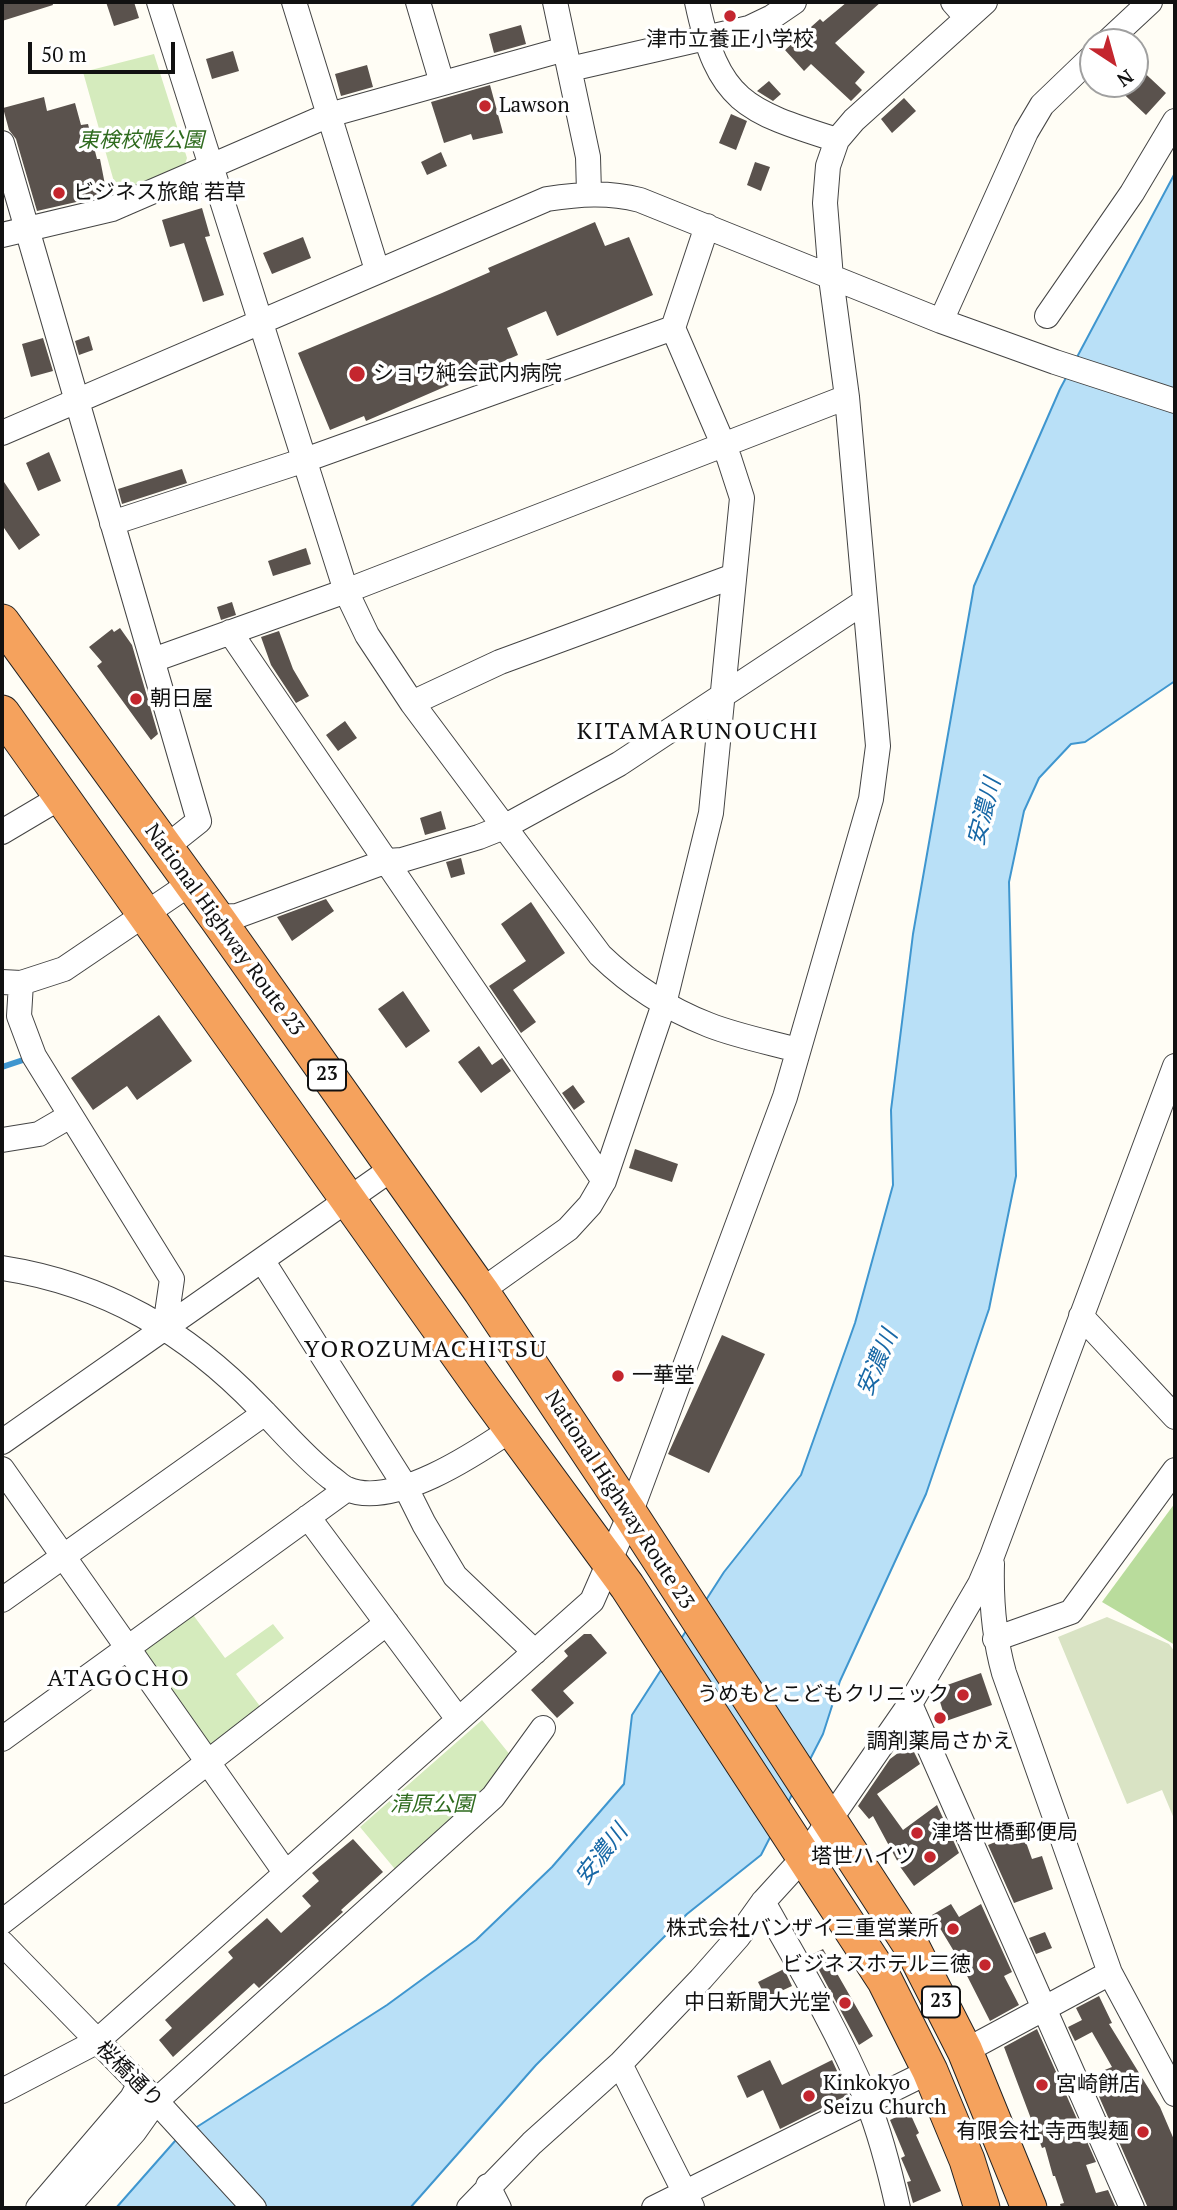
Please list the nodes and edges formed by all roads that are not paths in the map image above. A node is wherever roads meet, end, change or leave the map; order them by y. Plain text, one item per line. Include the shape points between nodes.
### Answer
1 (159, 2) edge
2 (294, 2) edge
3 (418, 2) edge
4 (555, 2) edge
5 (696, 2) edge
6 (794, 2) edge
7 (1150, 2) edge
8 (968, 7) edge
9 (1122, 28) edge
10 (704, 38) junction
11 (567, 59) junction
12 (1079, 69) edge
13 (442, 83) junction
14 (329, 115) junction
15 (1175, 121) edge
16 (837, 140) junction
17 (2, 144) edge
18 (211, 166) junction
19 (589, 193) junction
20 (707, 226) junction
21 (26, 228) junction
22 (2, 235) edge
23 (377, 270) junction
24 (831, 278) junction
25 (1047, 316) dead end
26 (261, 321) junction
27 (941, 321) junction
28 (673, 328) junction
29 (847, 397) junction
30 (78, 401) junction
31 (1175, 401) edge
32 (2, 433) edge
33 (722, 444) junction
34 (305, 460) junction
35 (112, 523) junction
36 (734, 576) junction
37 (346, 591) junction
38 (864, 602) junction
39 (2, 622) edge
40 (230, 632) junction
41 (153, 660) junction
42 (723, 695) junction
43 (412, 704) junction
44 (2, 713) edge
45 (61, 797) junction
46 (504, 827) junction
47 (2, 832) edge
48 (165, 848) junction
49 (387, 861) junction
50 (191, 883) junction
51 (146, 915) junction
52 (216, 917) junction
53 (12, 983) edge
54 (664, 1004) junction
55 (798, 1050) junction
56 (1174, 1076) edge
57 (70, 1116) junction
58 (2, 1140) edge
59 (393, 1168) junction
60 (604, 1181) junction
61 (349, 1199) junction
62 (262, 1260) junction
63 (2, 1268) edge
64 (481, 1291) junction
65 (1081, 1317) junction
66 (165, 1327) junction
67 (265, 1413) junction
68 (1175, 1417) edge
69 (512, 1429) junction
70 (2, 1442) edge
71 (2, 1469) edge
72 (1175, 1470) edge
73 (405, 1486) junction
74 (347, 1489) junction
75 (308, 1517) junction
76 (636, 1525) junction
77 (63, 1556) junction
78 (992, 1556) junction
79 (619, 1574) junction
80 (2, 1600) edge
81 (387, 1623) junction
82 (995, 1639) junction
83 (129, 1647) junction
84 (535, 1652) junction
85 (910, 1704) junction
86 (458, 1719) junction
87 (543, 1728) dead end
88 (2, 1739) edge
89 (207, 1762) junction
90 (826, 1817) junction
91 (800, 1853) junction
92 (285, 1872) junction
93 (763, 1902) junction
94 (2, 1922) edge
95 (2, 1943) edge
96 (1110, 1973) junction
97 (1044, 2010) junction
98 (96, 2042) junction
99 (965, 2051) junction
100 (620, 2064) junction
101 (930, 2071) junction
102 (2, 2091) edge
103 (147, 2093) junction
104 (1175, 2094) edge
105 (867, 2102) junction
106 (488, 2186) junction
107 (688, 2201) edge
108 (38, 2208) edge
109 (67, 2208) edge
110 (254, 2208) edge
111 (469, 2208) edge
112 (499, 2208) edge
113 (653, 2208) edge
114 (898, 2208) edge
115 (982, 2208) edge
116 (1029, 2208) edge
117 (1132, 2208) edge

1 - 18 street
2 - 14 street
3 - 13 street
4 - 11 street
5 - 10 street
6 - 10 street via 749,28
7 - 9 street
8 - 16 street
10 - 11 street
10 - 16 street via 729,87 755,111
11 - 13 street
11 - 19 street via 588,157
12 - 27 street via 1042,105 1026,132
13 - 14 street
14 - 18 street
14 - 23 street
15 - 25 street via 1132,193
16 - 24 street via 825,183
17 - 21 street
18 - 21 street via 112,209
18 - 26 street
19 - 20 street via 640,200
19 - 23 street via 547,199
20 - 24 street
20 - 28 street
21 - 22 street
21 - 30 street
23 - 26 street
24 - 27 street
24 - 29 street
26 - 30 street
26 - 34 street
27 - 31 street
28 - 33 street
28 - 34 street
29 - 33 street
29 - 38 street
30 - 32 street
30 - 35 street
33 - 36 street via 742,498
33 - 37 street
34 - 35 street
34 - 37 street
35 - 41 street
36 - 42 street
36 - 43 street via 500,662
37 - 40 street
37 - 43 street via 367,635
38 - 42 street
38 - 55 street via 878,746 872,799
39 - 48 highway, National Highway Route 23 / 23
40 - 41 street
40 - 49 street
41 - 48 street via 199,821
42 - 46 street via 619,764
42 - 54 street via 711,813
43 - 46 street
44 - 45 highway, National Highway Route 23 / 23
45 - 47 street
45 - 51 highway, National Highway Route 23 / 23
46 - 49 street
46 - 54 street via 600,955
48 - 50 highway, National Highway Route 23 / 23
49 - 52 street via 237,915
49 - 60 street
50 - 51 street
50 - 52 highway, National Highway Route 23 / 23
51 - 53 street via 64,969
51 - 61 highway, National Highway Route 23 / 23
52 - 59 highway, National Highway Route 23 / 23
53 - 57 street via 34,1056
54 - 55 street via 710,1025
54 - 60 street
55 - 76 street
56 - 65 street
57 - 58 street via 39,1134
57 - 66 street via 172,1279
59 - 61 street
59 - 64 highway, National Highway Route 23 / 23
60 - 64 street via 568,1229
61 - 62 street
61 - 69 highway, National Highway Route 23 / 23
62 - 66 street
62 - 73 street
63 - 66 street via 71,1284
64 - 76 highway, National Highway Route 23 / 23
65 - 68 street
65 - 78 street
66 - 67 street via 227,1373
66 - 70 street
67 - 74 street via 312,1463
67 - 77 street
69 - 73 street via 455,1467
69 - 79 highway, National Highway Route 23 / 23
71 - 77 street
72 - 82 street via 1071,1612
73 - 74 street via 368,1493
73 - 84 street via 455,1577
74 - 75 street
75 - 81 street
75 - 83 street
76 - 79 street
76 - 90 highway, National Highway Route 23 / 23
77 - 80 street
77 - 83 street
78 - 82 street
78 - 85 street
79 - 84 street
79 - 91 highway, National Highway Route 23 / 23
81 - 86 street
81 - 89 street
82 - 96 street via 1003,1674
83 - 88 street
83 - 89 street
84 - 86 street
85 - 90 street
85 - 97 street
86 - 92 street
87 - 103 street via 493,1797
89 - 92 street
89 - 94 street
90 - 91 street
90 - 99 highway, National Highway Route 23 / 23 via 913,1949
91 - 93 street
91 - 101 highway, National Highway Route 23 / 23 via 886,1980
92 - 98 street
93 - 100 street via 701,1979
93 - 105 street via 823,2006
95 - 98 street, 桜橋通り
96 - 97 street
96 - 104 street
97 - 99 street
97 - 117 street
98 - 102 street
98 - 103 street, 桜橋通り
99 - 116 highway, National Highway Route 23 / 23
100 - 106 street
100 - 107 street
101 - 105 street
101 - 115 highway, National Highway Route 23 / 23
103 - 108 street via 132,2098
103 - 109 street via 134,2132
103 - 110 street, 桜橋通り
105 - 107 street
105 - 114 street
106 - 111 street
106 - 112 street
107 - 113 street

